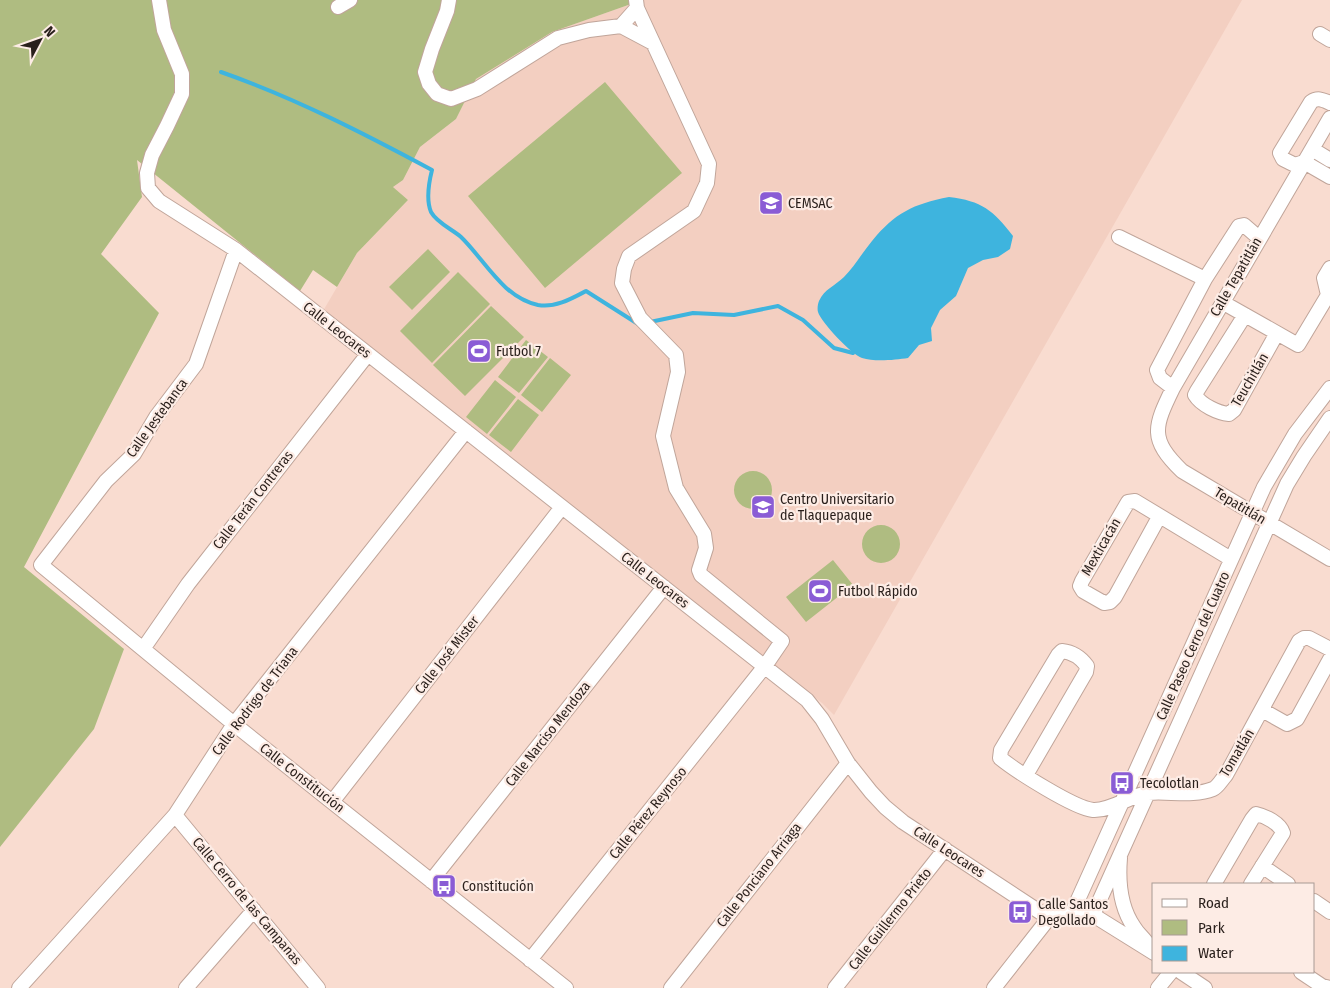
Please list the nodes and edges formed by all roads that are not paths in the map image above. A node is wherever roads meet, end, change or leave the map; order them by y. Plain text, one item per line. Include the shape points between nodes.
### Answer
1 (159, 0) edge
2 (449, 0) edge
3 (637, 4) edge
4 (621, 26) junction
5 (654, 43) junction
6 (1330, 103) edge
7 (1330, 118) edge
8 (1312, 149) junction
9 (1330, 160) edge
10 (1304, 162) junction
11 (1330, 177) edge
12 (1119, 238) dead end
13 (1259, 238) junction
14 (236, 250) junction
15 (1330, 268) edge
16 (1205, 279) junction
17 (1222, 302) junction
18 (1245, 315) junction
19 (1277, 333) junction
20 (368, 354) junction
21 (1173, 388) junction
22 (1330, 388) edge
23 (1330, 418) edge
24 (466, 431) junction
25 (1159, 442) joint
26 (562, 507) junction
27 (1252, 514) junction
28 (1159, 517) junction
29 (1269, 524) junction
30 (1329, 555) edge
31 (1231, 559) junction
32 (41, 565) joint
33 (664, 587) junction
34 (143, 649) junction
35 (1330, 649) edge
36 (1330, 659) edge
37 (765, 666) junction
38 (1262, 710) junction
39 (234, 724) junction
40 (848, 763) junction
41 (1026, 775) junction
42 (1146, 794) junction
43 (332, 802) junction
44 (1123, 802) junction
45 (175, 815) junction
46 (945, 849) junction
47 (1120, 852) junction
48 (1262, 866) junction
49 (431, 881) junction
50 (1283, 881) edge
51 (1215, 883) edge
52 (1252, 883) edge
53 (1315, 902) edge
54 (254, 910) junction
55 (1330, 912) edge
56 (1072, 913) junction
57 (1092, 915) junction
58 (1049, 918) junction
59 (1152, 950) edge
60 (1152, 952) edge
61 (530, 960) junction
62 (1170, 973) edge
63 (1182, 973) edge
64 (1303, 973) edge
65 (1330, 974) edge
66 (1325, 987) edge
67 (19, 988) edge
68 (186, 988) edge
69 (318, 988) edge
70 (566, 988) edge
71 (671, 988) edge
72 (835, 988) edge
73 (994, 988) edge
74 (1158, 988) edge
75 (1205, 988) edge

1 - 14 street, Calle Leocares via 164,30 182,74 182,94 152,155 146,173 148,188 159,201
2 - 4 street via 425,72 437,94 450,99 477,89 558,38
3 - 4 street
3 - 5 street
4 - 5 street
5 - 37 street, Calle Pérez Reynoso via 709,164 708,183 694,211 629,256 622,283 640,318 676,355 678,372 663,436 676,488 704,534 706,548 699,570 782,641
6 - 10 street via 1320,99 1311,102 1282,147 1283,159 1294,165
7 - 8 street, Calle Tepatitlán
8 - 9 street
8 - 10 street, Calle Tepatitlán
10 - 11 street
10 - 13 street, Calle Tepatitlán
12 - 16 street
13 - 16 street via 1244,225 1239,226
13 - 17 street, Calle Tepatitlán
14 - 20 street, Calle Leocares
14 - 32 street, Calle Jestebanca via 196,364 156,417 134,454 106,481
15 - 19 street via 1324,278 1328,295 1298,345
16 - 21 street via 1157,370 1160,378
17 - 18 street
17 - 21 street, Calle Tepatitlán
18 - 19 street
18 - 19 street, Teuchitlán via 1197,391 1198,402 1223,414 1234,410
20 - 24 street, Calle Leocares
20 - 34 street, Calle Terán Contreras via 188,584
21 - 25 street, Calle Tepatitlán via 1160,416 1157,428
22 - 27 street, Calle Paseo Cerro del Cuatro via 1279,458
23 - 29 street, Calle Paseo Cerro del Cuatro via 1287,484
24 - 26 street, Calle Leocares
24 - 39 street, Calle Rodrigo de Triana
25 - 27 street, Tepatitlán via 1168,458 1182,471
26 - 33 street, Calle Leocares
26 - 43 street, Calle José Mister
27 - 29 street, Tepatitlán
27 - 31 street, Calle Paseo Cerro del Cuatro
28 - 28 street, Mexticacán via 1135,501 1128,502 1082,581 1083,591 1104,603 1110,602
28 - 31 street, Mexticacán
29 - 30 street, Tepatitlán
29 - 42 street, Calle Paseo Cerro del Cuatro
31 - 44 street, Calle Paseo Cerro del Cuatro
32 - 34 street, Calle Constitución
33 - 37 street, Calle Leocares
33 - 49 street, Calle Narciso Mendoza
34 - 39 street, Calle Constitución
35 - 38 street, Tomatlán via 1310,638 1299,641
36 - 38 street via 1297,719 1287,724
37 - 40 street, Calle Leocares via 807,700
37 - 61 street, Calle Pérez Reynoso
38 - 42 street, Tomatlán via 1226,775 1214,789
39 - 43 street, Calle Constitución
39 - 45 street, Calle Rodrigo de Triana
40 - 46 street, Calle Leocares via 886,807
40 - 71 street, Calle Ponciano Arriaga
41 - 41 street via 1086,672 1084,661 1069,652 1062,651 1058,655 1001,750 1000,758
41 - 44 street via 1072,803 1094,810
42 - 44 street
42 - 47 street, Calle Paseo Cerro del Cuatro
43 - 49 street, Calle Constitución
44 - 56 street, Calle Paseo Cerro del Cuatro
45 - 54 street, Calle Cerro de las Campanas
45 - 67 street, Calle Rodrigo de Triana
46 - 58 street, Calle Leocares
46 - 72 street, Calle Guillermo Prieto
47 - 57 street, Calle Paseo Cerro del Cuatro
47 - 59 street via 1120,893 1126,913
48 - 50 street
48 - 51 street via 1282,833 1278,824 1256,814
48 - 52 street
49 - 61 street, Calle Constitución
53 - 55 street
54 - 68 street
54 - 69 street, Calle Cerro de las Campanas
56 - 57 street
56 - 58 street
57 - 60 street
58 - 73 street
61 - 70 street, Calle Constitución
62 - 74 street
63 - 75 street
64 - 66 street
65 - 66 street

